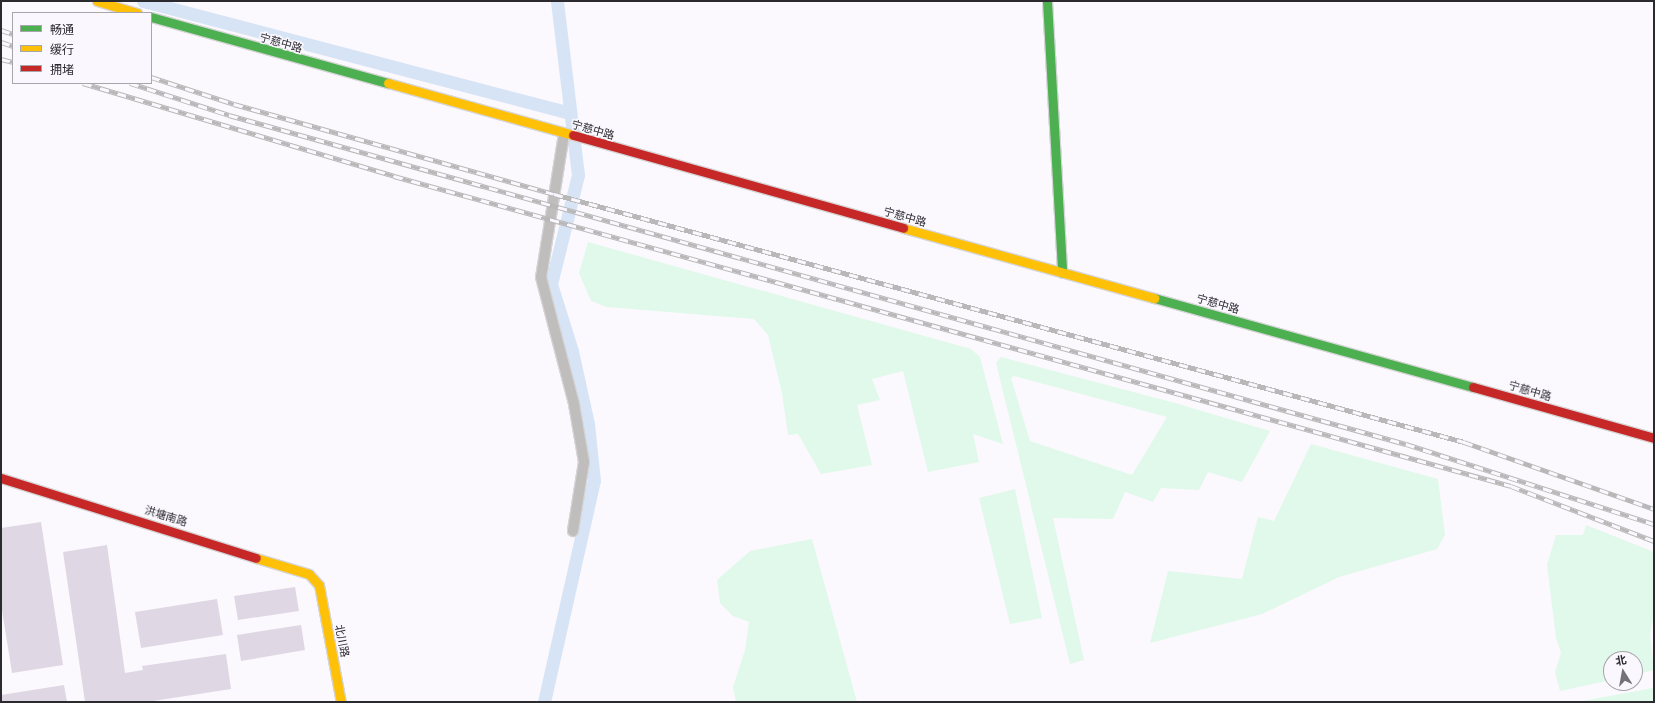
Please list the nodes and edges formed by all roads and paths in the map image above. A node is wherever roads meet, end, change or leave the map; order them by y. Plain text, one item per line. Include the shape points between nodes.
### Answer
1 (97, 1) edge
2 (1047, 1) edge
3 (134, 12) edge
4 (152, 17) edge
5 (565, 134) junction
6 (1062, 273) junction
7 (1654, 438) edge
8 (1, 478) edge
9 (574, 531) dead end
10 (319, 585) joint
11 (341, 702) edge

1 - 3 main road
2 - 6 main road
4 - 5 main road, 宁慈中路
5 - 6 main road, 宁慈中路
5 - 9 street via 542,277 574,404 584,462
6 - 7 main road, 宁慈中路
8 - 10 main road, 洪塘南路 via 304,572 315,578
10 - 11 main road, 北川路

